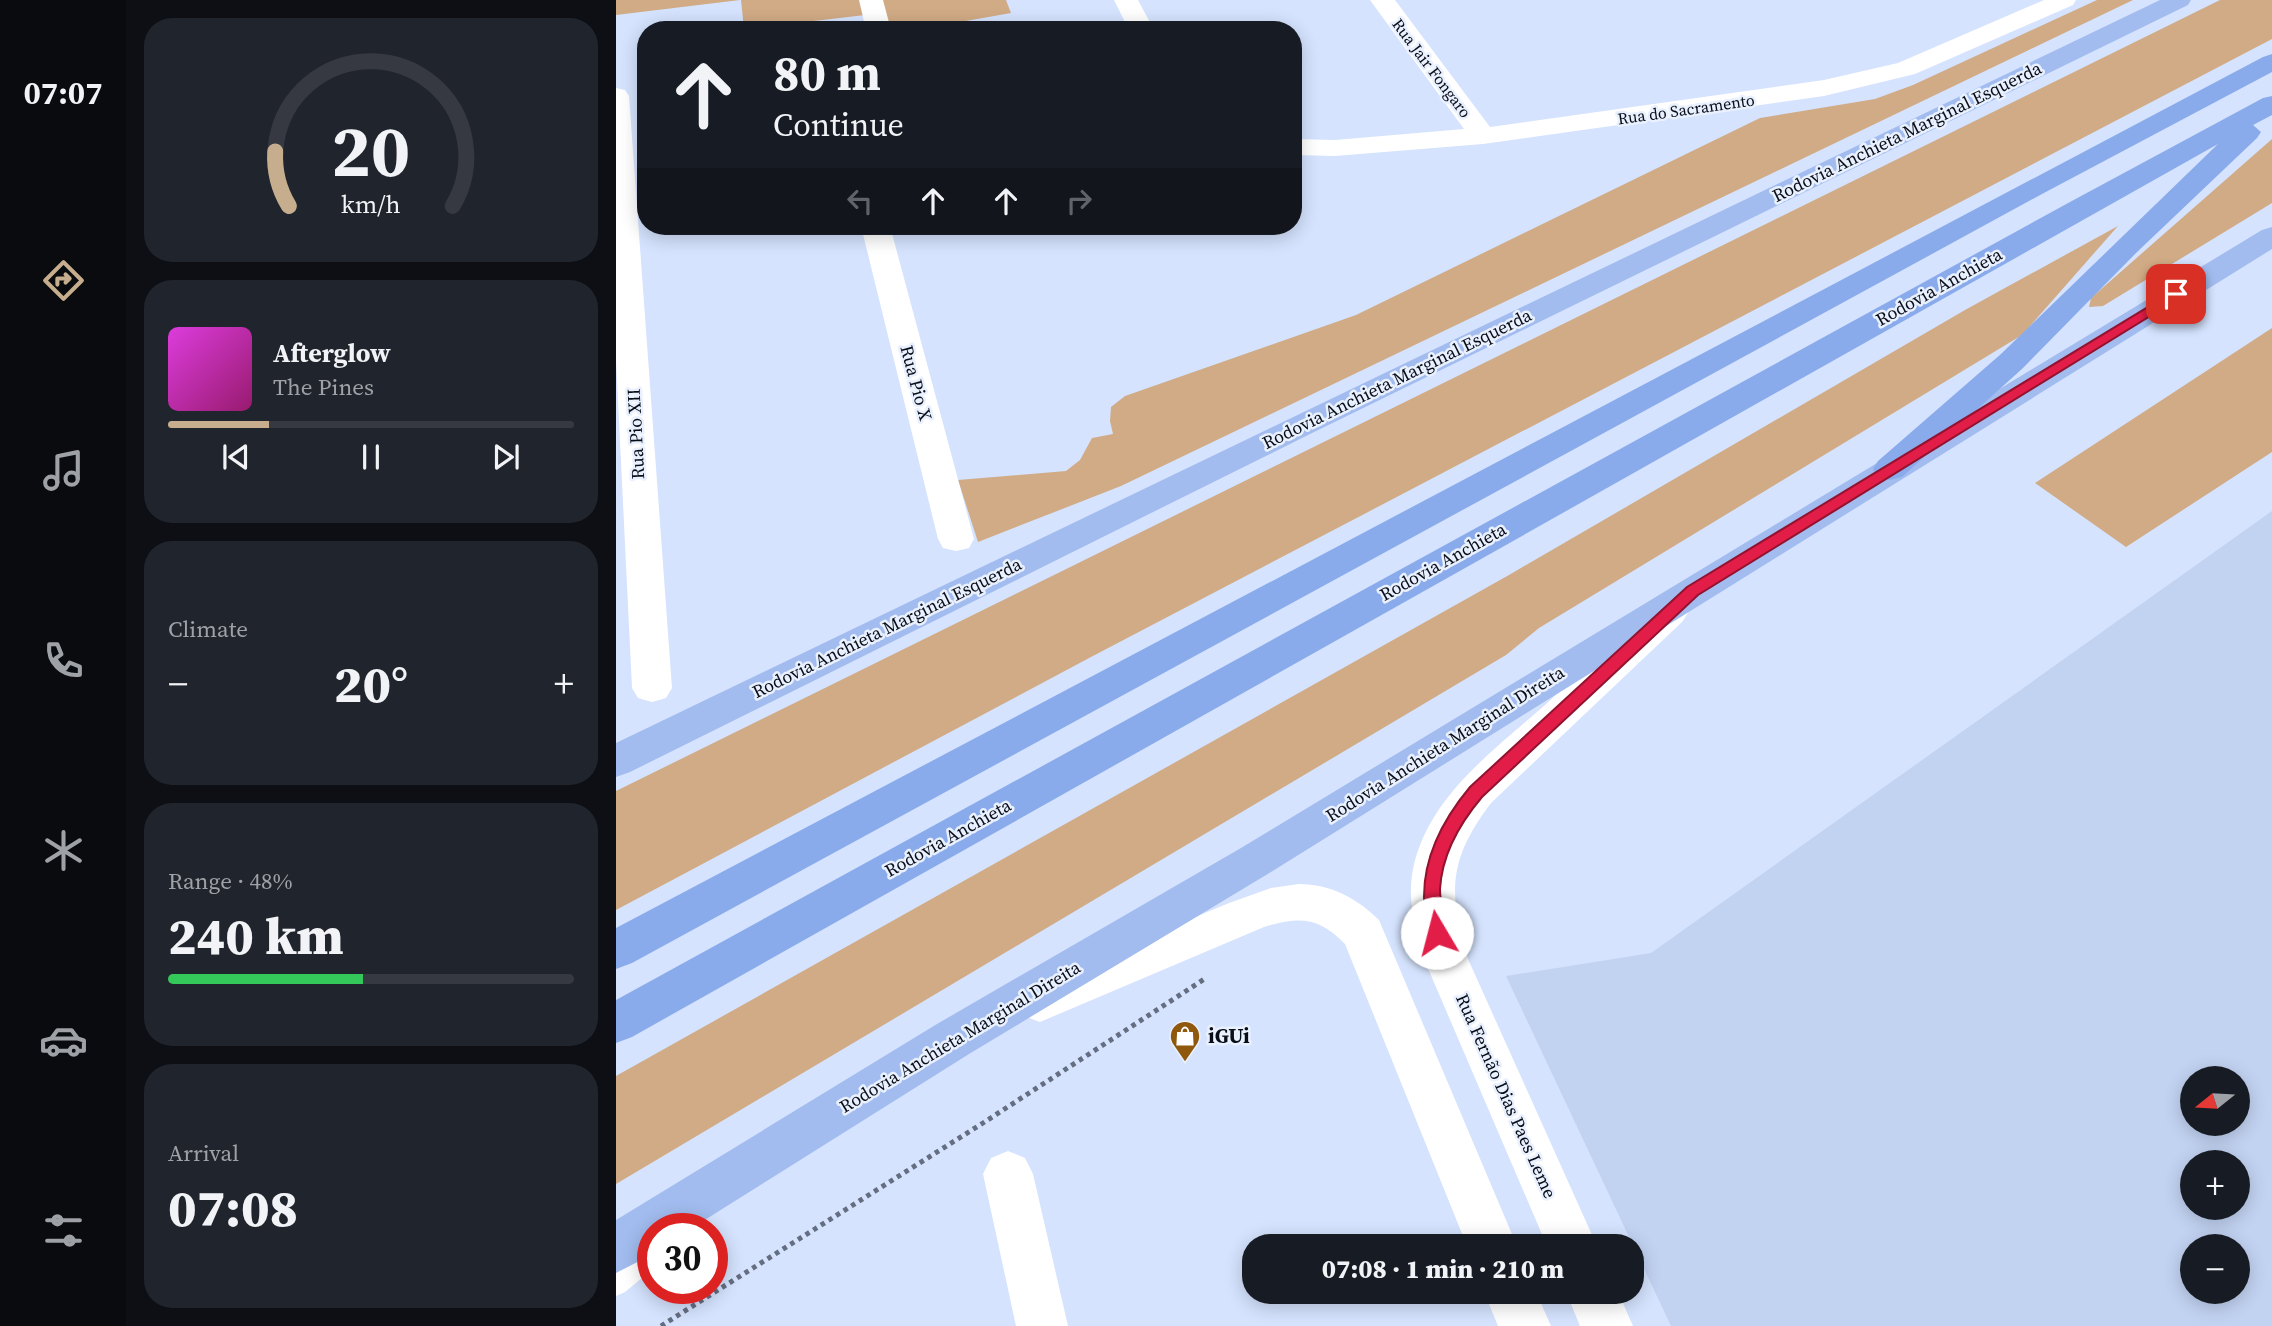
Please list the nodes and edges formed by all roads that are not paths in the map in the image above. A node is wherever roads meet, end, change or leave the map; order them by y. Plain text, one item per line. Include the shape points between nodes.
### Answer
1 (871, 0) edge
2 (1126, 0) edge
3 (1382, 0) edge
4 (2064, 0) edge
5 (2179, 0) edge
6 (877, 21) edge
7 (1137, 21) edge
8 (2272, 62) edge
9 (616, 96) edge
10 (2272, 105) edge
11 (1483, 136) junction
12 (627, 139) edge
13 (1302, 147) edge
14 (877, 235) edge
15 (2272, 236) edge
16 (1890, 469) junction
17 (956, 540) dead end
18 (1692, 591) junction
19 (652, 688) dead end
20 (616, 761) edge
21 (616, 950) edge
22 (616, 1023) edge
23 (953, 1039) junction
24 (774, 1149) junction
25 (1008, 1174) dead end
26 (698, 1213) edge
27 (1487, 1234) edge
28 (1567, 1234) edge
29 (616, 1248) edge
30 (637, 1265) edge
31 (616, 1283) edge
32 (1515, 1304) edge
33 (1597, 1304) edge
34 (1042, 1326) edge
35 (1525, 1326) edge
36 (1607, 1326) edge

1 - 6 street
2 - 7 street
3 - 11 street, Rua Jair Fongaro
4 - 11 street, Rua do Sacramento via 1906,69 1851,82 1715,106
5 - 20 highway, Rodovia Anchieta Marginal Esquerda
8 - 21 highway
9 - 12 street, Rua Pio XII
10 - 16 highway via 2012,361
10 - 22 highway, Rodovia Anchieta
11 - 13 street, Rua do Sacramento
12 - 19 street, Rua Pio XII
14 - 17 street, Rua Pio X
15 - 16 highway, Rodovia Anchieta Marginal Direita
16 - 18 highway, Rodovia Anchieta Marginal Direita
18 - 23 highway, Rodovia Anchieta Marginal Direita via 1256,860
18 - 28 street, Rua Fernão Dias Paes Leme via 1476,792 1446,835 1434,871 1432,912 1446,959
23 - 24 highway, Rodovia Anchieta Marginal Direita
23 - 27 street via 1251,913 1299,902 1334,909 1363,933
24 - 26 lane
24 - 29 highway, Rodovia Anchieta Marginal Direita
25 - 34 street
30 - 31 lane
32 - 35 street
33 - 36 street

